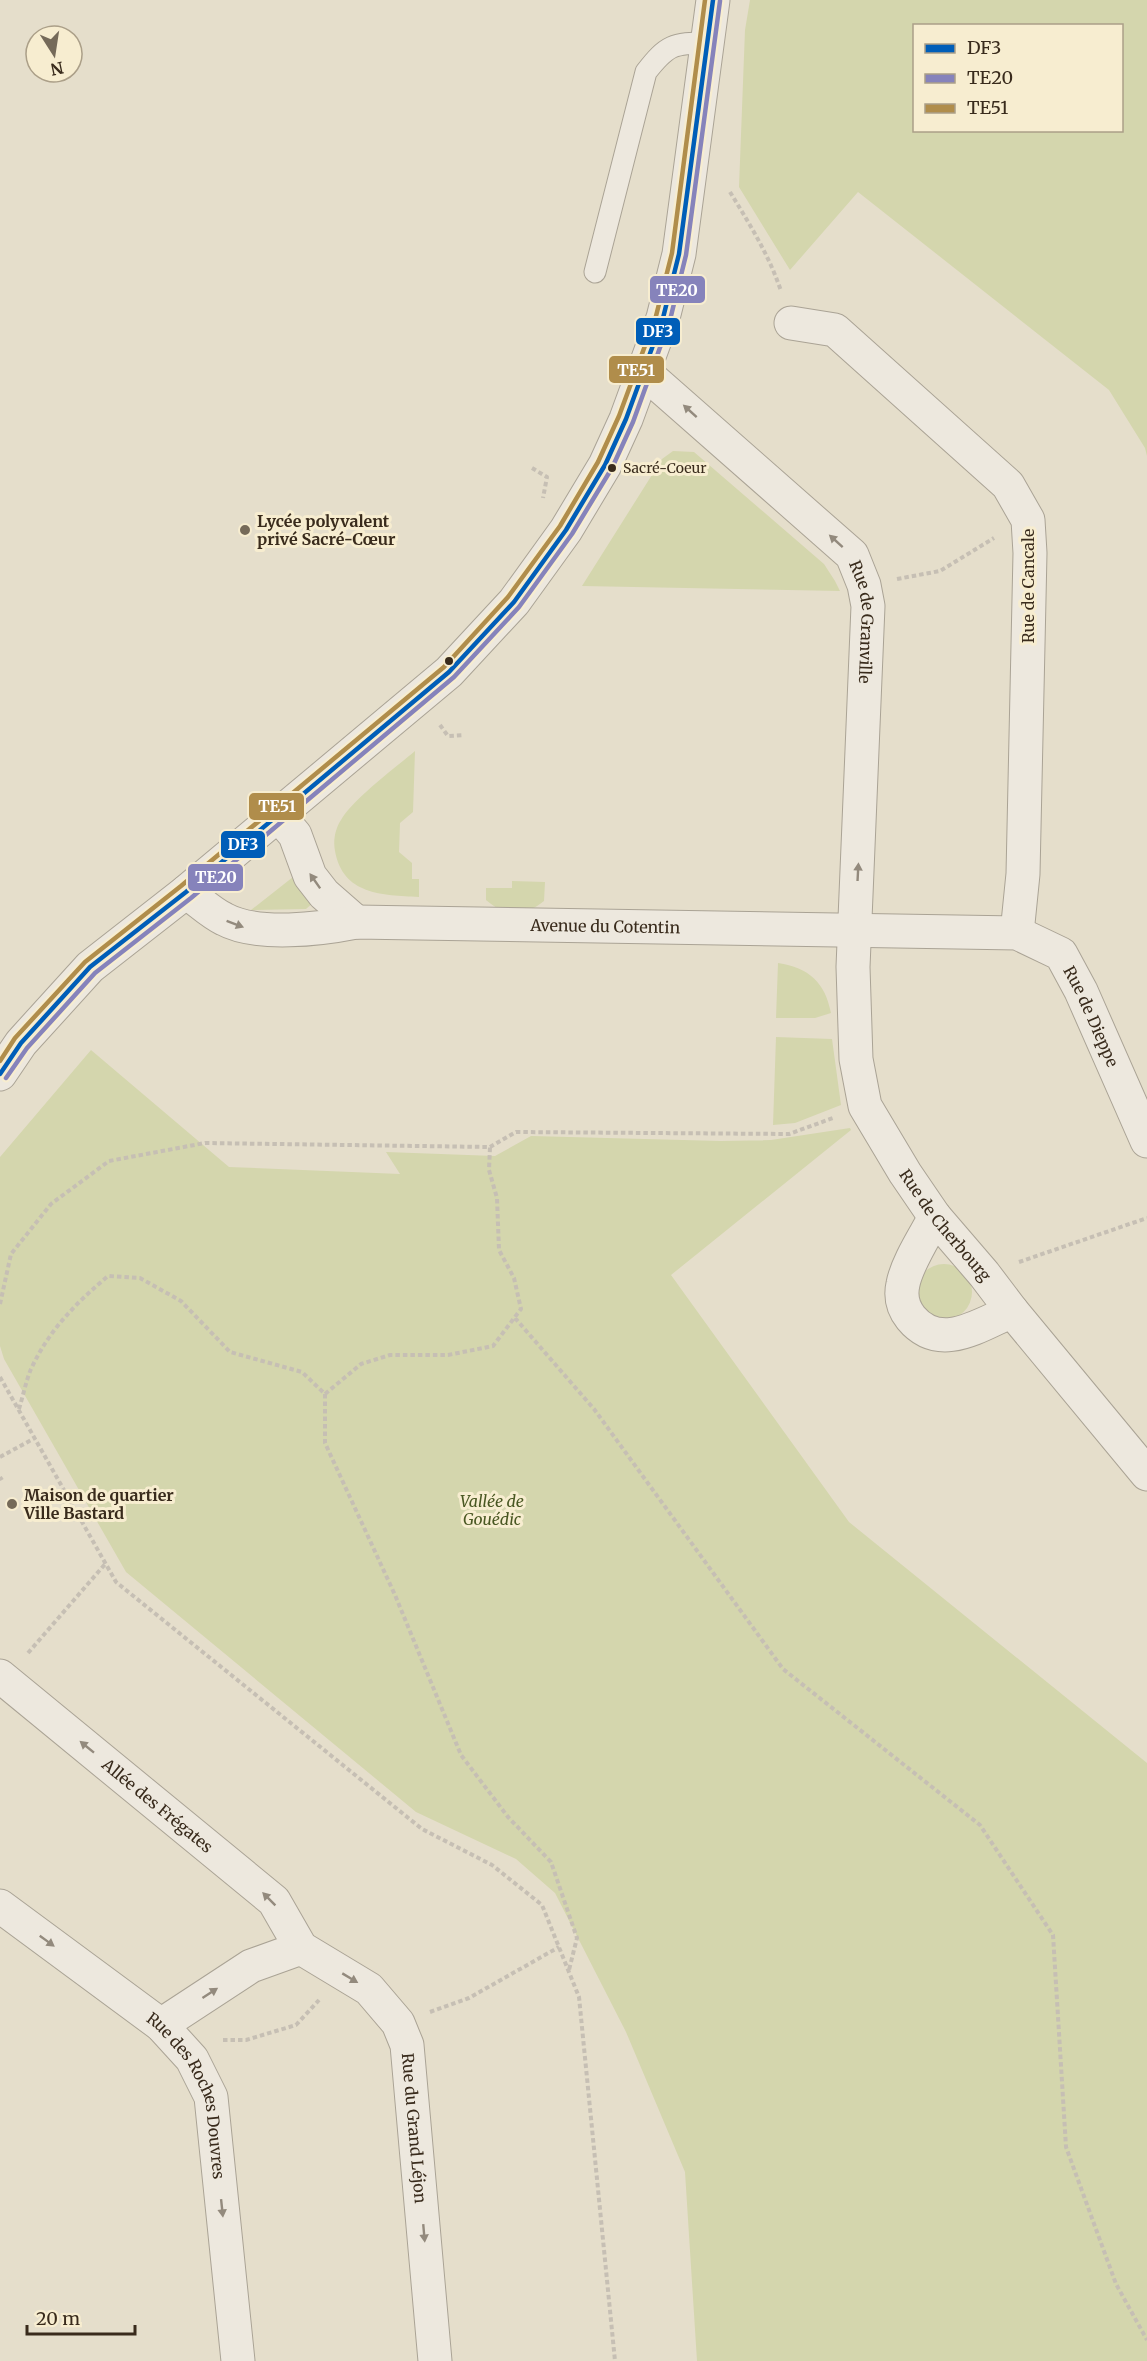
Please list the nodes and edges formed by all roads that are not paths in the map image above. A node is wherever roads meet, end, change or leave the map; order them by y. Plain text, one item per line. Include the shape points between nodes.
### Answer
1 (713, 0) edge
2 (707, 43) junction
3 (595, 272) dead end
4 (791, 323) road end
5 (644, 372) junction
6 (279, 816) junction
7 (186, 892) junction
8 (356, 922) junction
9 (855, 931) junction
10 (1017, 933) junction
11 (0, 1074) edge
12 (1147, 1141) edge
13 (935, 1217) junction
14 (1012, 1311) junction
15 (1147, 1474) edge
16 (2, 1678) edge
17 (0, 1906) edge
18 (301, 1947) junction
19 (161, 2025) junction
20 (238, 2361) edge
21 (435, 2361) edge

1 - 2 street
2 - 3 lane via 682,43 662,52 646,72
2 - 5 street via 679,254
4 - 10 street, Rue de Cancale via 835,330 1008,485 1028,520 1023,874
5 - 6 street via 605,465 566,530 514,602 449,672
9 -> 5 street, Rue de Granville via 868,606 864,585 852,555
6 - 7 street
8 -> 6 street via 310,876 295,834
7 -> 8 street, Avenue du Cotentin via 224,919 245,928 318,929
7 - 11 street via 90,967 21,1043
8 - 9 street, Avenue du Cotentin
9 - 10 street, Rue de Dieppe
9 - 13 street, Rue de Cherbourg via 856,1059 865,1106
10 - 12 street, Rue de Dieppe via 1061,954
13 - 14 street, Rue de Cherbourg
13 - 14 street via 903,1283 905,1311 925,1331 953,1335
14 - 15 street, Rue de Cherbourg
18 -> 16 street, Allée des Frégates via 274,1901
17 -> 19 street, Rue des Roches Douvres
19 -> 18 street via 251,1966
18 -> 21 street, Rue du Grand Léjon via 369,1989 398,2023 407,2045
19 -> 20 street, Rue des Roches Douvres via 192,2059 211,2097

